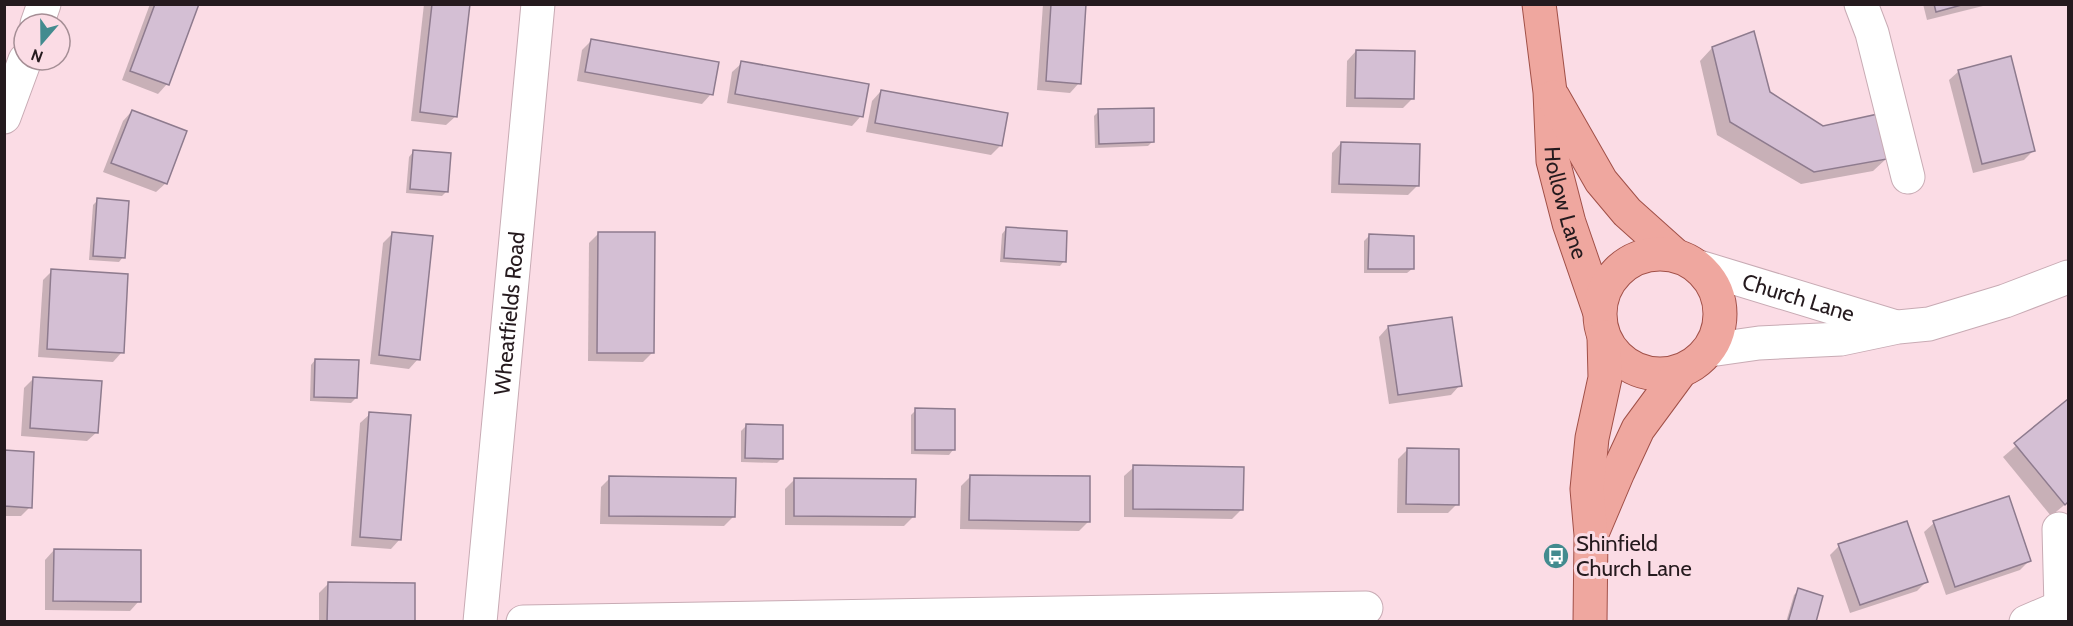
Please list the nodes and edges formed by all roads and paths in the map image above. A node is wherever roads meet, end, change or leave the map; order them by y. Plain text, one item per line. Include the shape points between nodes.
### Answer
1 (538, 4) edge
2 (1539, 4) edge
3 (1866, 19) edge
4 (21, 72) edge
5 (1550, 93) junction
6 (4, 117) edge
7 (1908, 177) dead end
8 (1687, 261) junction
9 (2068, 277) edge
10 (1601, 324) junction
11 (1898, 327) junction
12 (1710, 350) junction
13 (1680, 372) junction
14 (2059, 529) dead end
15 (1591, 535) junction
16 (1366, 608) dead end
17 (2065, 609) edge
18 (480, 621) edge
19 (523, 621) edge
20 (1590, 621) edge
21 (2026, 621) edge

1 - 18 street, Wheatfields Road
2 - 5 main road, Hollow Lane
3 - 7 street
4 - 6 street
5 - 8 main road, Hollow Lane via 1601,181 1627,212
5 - 10 main road, Hollow Lane via 1553,161
8 - 10 main road via 1648,255 1624,265 1606,285
8 - 11 street, Church Lane
8 - 12 main road via 1713,285 1720,307 1719,329
9 - 11 street, Church Lane via 1929,324
10 - 13 main road via 1617,356 1635,370 1657,375
10 - 15 main road, Hollow Lane via 1605,378 1592,438 1587,489
11 - 12 street, Church Lane via 1841,339
12 - 13 main road
13 - 15 main road, Hollow Lane via 1638,429
14 - 17 street
15 - 20 main road, Hollow Lane
16 - 19 street
17 - 21 street

